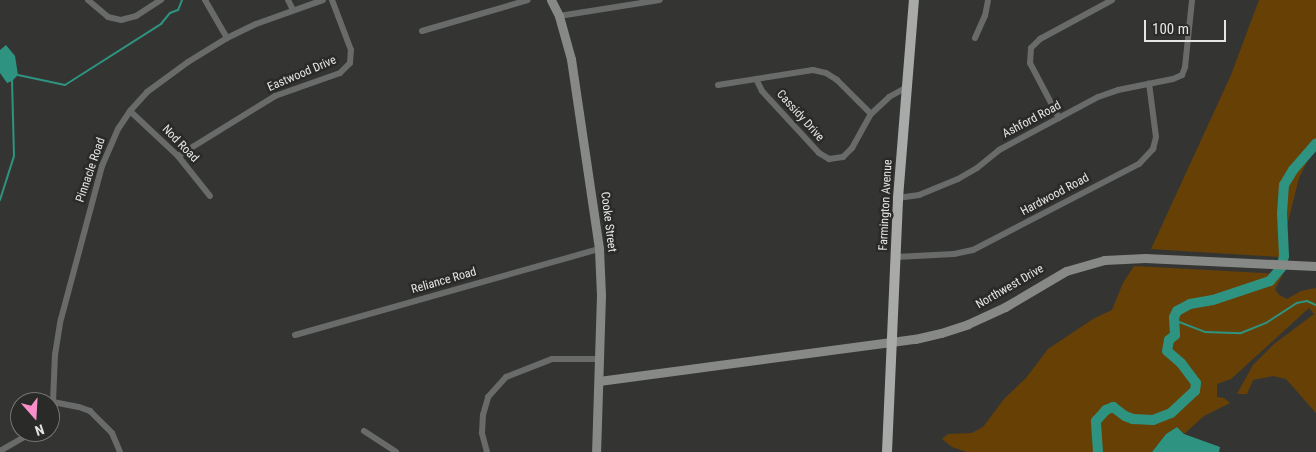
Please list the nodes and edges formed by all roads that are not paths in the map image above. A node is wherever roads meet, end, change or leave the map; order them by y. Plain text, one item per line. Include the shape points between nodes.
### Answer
1 (88, 0) edge
2 (161, 0) edge
3 (205, 0) edge
4 (288, 0) edge
5 (323, 0) edge
6 (332, 0) edge
7 (528, 0) edge
8 (551, 0) edge
9 (660, 0) edge
10 (914, 0) edge
11 (988, 0) edge
12 (1112, 0) edge
13 (1192, 0) edge
14 (293, 10) junction
15 (559, 16) junction
16 (422, 31) dead end
17 (227, 38) junction
18 (975, 38) dead end
19 (756, 79) junction
20 (1150, 83) junction
21 (718, 85) dead end
22 (907, 87) junction
23 (130, 111) junction
24 (871, 114) junction
25 (1059, 118) junction
26 (178, 156) junction
27 (210, 196) dead end
28 (898, 198) junction
29 (599, 249) junction
30 (896, 257) junction
31 (1315, 266) edge
32 (294, 335) dead end
33 (891, 341) junction
34 (599, 358) junction
35 (599, 381) junction
36 (53, 392) edge
37 (60, 403) edge
38 (364, 431) dead end
39 (16, 442) edge
40 (0, 452) edge
41 (120, 452) edge
42 (396, 452) edge
43 (487, 452) edge
44 (596, 452) edge
45 (887, 452) edge

1 - 2 street via 108,17 121,20 136,16
3 - 17 street
4 - 14 street
5 - 14 street, Pinnacle Road
6 - 26 street, Eastwood Drive via 350,50 350,63 340,73 275,96
7 - 16 street
8 - 15 main road, Cooke Street
9 - 15 street
10 - 22 highway, Farmington Avenue
11 - 18 street
12 - 25 street via 1040,39 1031,48 1030,63
13 - 20 street, Ashford Road via 1182,75
14 - 17 street, Pinnacle Road
15 - 29 main road, Cooke Street via 572,59
17 - 23 street, Pinnacle Road via 166,77
19 - 21 street, Cassidy Drive
19 - 24 street, Cassidy Drive via 814,70 826,73
19 - 24 street, Cassidy Drive via 762,91 819,153 830,159 843,157 852,148
20 - 25 street, Ashford Road via 1108,93
20 - 30 street, Hardwood Road via 1156,137 1153,149 1139,164 978,248 964,253
22 - 24 street, Cassidy Drive via 888,98
22 - 28 highway, Farmington Avenue
23 - 26 street, Nod Road
23 - 36 street, Pinnacle Road via 112,140 84,230 59,328
25 - 28 street, Ashford Road via 1000,150 958,179 928,193
26 - 27 street, Nod Road
28 - 30 highway, Farmington Avenue
29 - 32 street, Reliance Road
29 - 34 main road, Cooke Street
30 - 33 highway, Farmington Avenue
31 - 33 main road, Northwest Drive via 1166,258 1117,258 1091,262 1066,271 1005,307 968,324 920,338
33 - 35 main road, Northwest Drive
33 - 45 highway, Farmington Avenue
34 - 35 main road, Cooke Street
34 - 43 street via 552,360 506,377 488,397 483,416 482,433
35 - 44 main road, Cooke Street
37 - 41 street via 90,411 112,433
38 - 42 street
39 - 40 street

